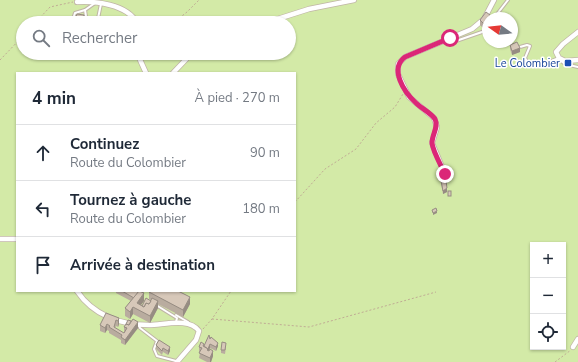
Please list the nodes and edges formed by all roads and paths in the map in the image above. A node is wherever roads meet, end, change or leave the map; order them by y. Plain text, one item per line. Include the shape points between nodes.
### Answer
1 (199, 0) edge
2 (354, 0) edge
3 (494, 0) edge
4 (508, 0) edge
5 (77, 2) joint
6 (100, 3) junction
7 (85, 10) junction
8 (499, 12) edge
9 (42, 16) edge
10 (74, 16) edge
11 (86, 16) edge
12 (98, 16) edge
13 (132, 16) edge
14 (182, 16) edge
15 (286, 16) edge
16 (482, 32) dead end
17 (578, 32) edge
18 (450, 38) junction
19 (16, 43) edge
20 (520, 47) edge
21 (560, 59) junction
22 (0, 60) edge
23 (141, 60) edge
24 (185, 60) edge
25 (578, 60) edge
26 (578, 67) edge
27 (146, 72) edge
28 (174, 72) edge
29 (404, 89) junction
30 (445, 174) edge
31 (296, 201) edge
32 (0, 239) edge
33 (16, 239) edge
34 (78, 292) edge
35 (230, 292) edge
36 (436, 292) dead end
37 (154, 304) edge
38 (174, 314) junction
39 (212, 319) junction
40 (175, 323) junction
41 (139, 324) junction
42 (192, 325) junction
43 (199, 331) junction
44 (578, 339) edge
45 (573, 346) joint
46 (177, 362) edge
47 (555, 362) edge

1 - 14 path
2 - 15 street
3 - 18 street via 479,24
4 - 8 lane
5 - 6 street
5 - 9 path via 54,5
6 - 7 lane
6 - 12 lane
6 - 13 street
7 - 10 lane
7 - 11 lane
16 - 18 lane via 456,41
17 - 21 street via 558,48 556,52
18 - 29 street via 400,60 397,69
19 - 22 path
20 - 21 lane via 530,46 524,58 529,65 541,65
21 - 25 street
21 - 26 lane via 565,64
23 - 27 street
24 - 28 street
29 - 30 street via 409,97 434,118 437,127 432,143
29 - 31 path via 395,106 376,123 356,149 325,169
32 - 33 street
34 - 41 street via 95,311 116,320
35 - 39 path
36 - 39 path via 310,327
37 - 38 lane
38 - 40 lane via 177,318
38 - 42 lane
39 - 43 path
40 - 41 street
40 - 42 street
41 - 46 lane via 140,328 157,341 154,349 157,356
42 - 43 street
43 - 46 street via 196,340
44 - 45 street
45 - 47 path

